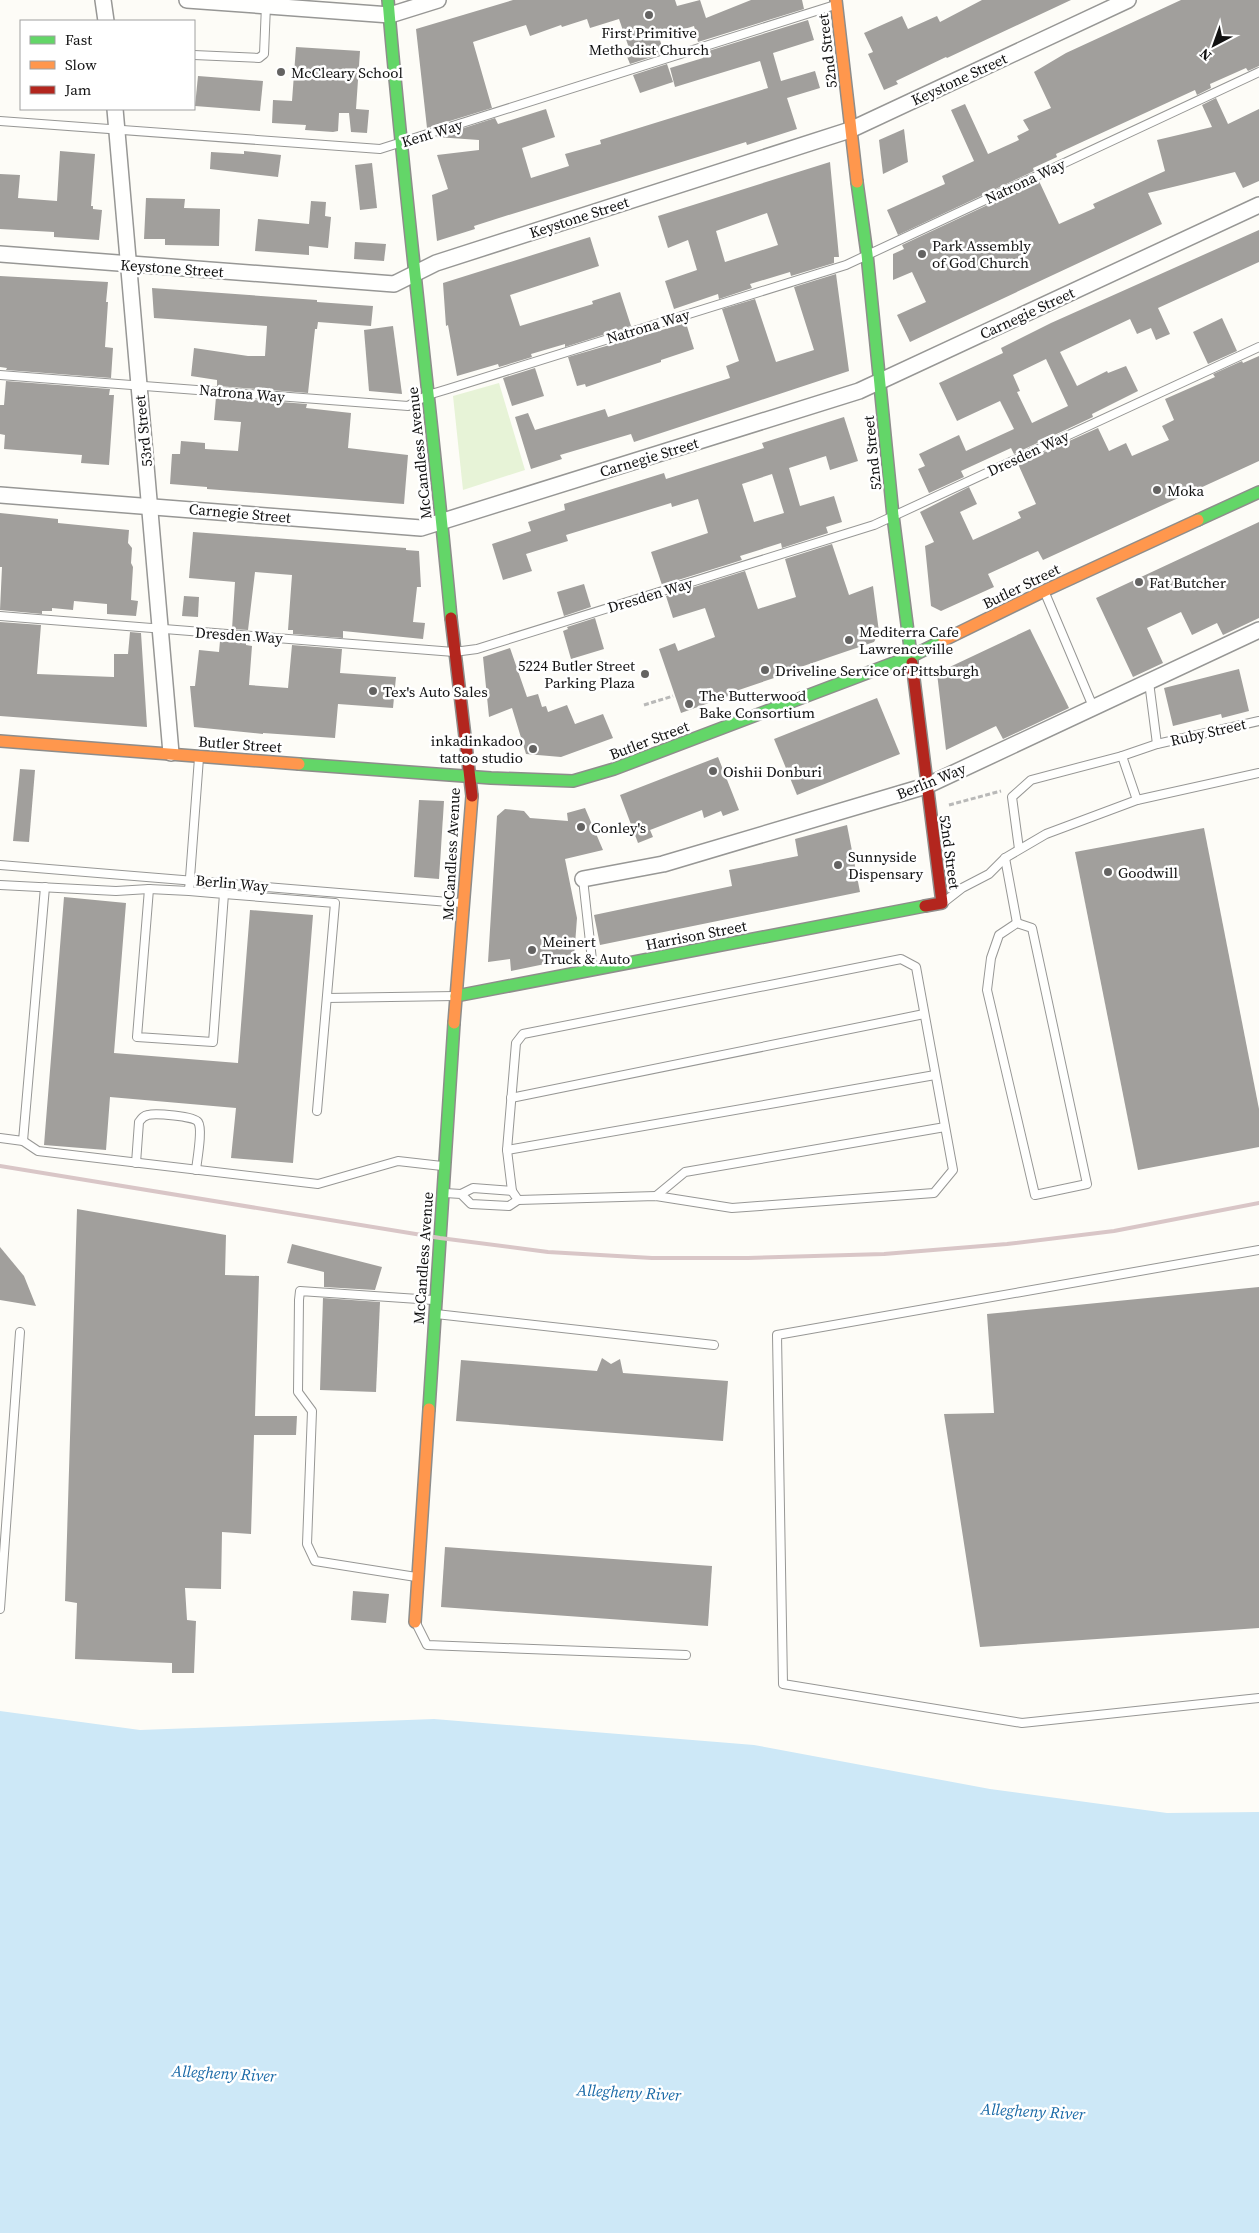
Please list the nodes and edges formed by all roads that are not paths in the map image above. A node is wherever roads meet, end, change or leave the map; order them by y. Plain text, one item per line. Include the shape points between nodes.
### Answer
1 (103, 0) edge
2 (186, 0) edge
3 (438, 0) edge
4 (1128, 0) edge
5 (840, 1) edge
6 (266, 5) junction
7 (389, 8) edge
8 (106, 20) edge
9 (195, 55) edge
10 (1259, 72) edge
11 (115, 110) edge
12 (0, 121) edge
13 (118, 130) junction
14 (850, 130) junction
15 (400, 143) junction
16 (1259, 205) edge
17 (0, 254) edge
18 (867, 254) junction
19 (129, 265) junction
20 (415, 274) junction
21 (1259, 347) edge
22 (0, 374) edge
23 (880, 381) junction
24 (138, 385) junction
25 (428, 396) junction
26 (1259, 492) edge
27 (0, 494) edge
28 (150, 506) junction
29 (893, 516) junction
30 (442, 522) junction
31 (1044, 591) junction
32 (0, 616) edge
33 (161, 628) junction
34 (1259, 630) edge
35 (454, 652) junction
36 (912, 656) junction
37 (1149, 682) junction
38 (1094, 708) junction
39 (1259, 721) edge
40 (0, 741) edge
41 (1157, 744) junction
42 (171, 753) junction
43 (199, 756) junction
44 (1122, 756) junction
45 (1259, 773) edge
46 (470, 777) junction
47 (926, 786) junction
48 (1137, 800) junction
49 (1019, 849) junction
50 (1005, 858) junction
51 (0, 865) edge
52 (583, 879) joint
53 (190, 880) junction
54 (0, 885) edge
55 (45, 887) junction
56 (148, 889) junction
57 (189, 891) junction
58 (224, 894) junction
59 (463, 903) junction
60 (942, 903) junction
61 (1017, 923) junction
62 (593, 970) junction
63 (456, 996) junction
64 (327, 998) junction
65 (924, 1014) junction
66 (935, 1075) junction
67 (511, 1098) junction
68 (317, 1111) dead end
69 (945, 1127) junction
70 (0, 1138) edge
71 (23, 1141) junction
72 (507, 1150) junction
73 (136, 1163) junction
74 (444, 1166) junction
75 (196, 1170) junction
76 (512, 1192) junction
77 (443, 1193) junction
78 (461, 1194) junction
79 (656, 1196) junction
80 (518, 1200) junction
81 (1259, 1250) edge
82 (436, 1300) junction
83 (435, 1314) junction
84 (20, 1332) dead end
85 (714, 1345) dead end
86 (0, 1475) edge
87 (10, 1476) junction
88 (418, 1578) junction
89 (0, 1609) edge
90 (415, 1622) joint
91 (686, 1656) dead end
92 (1259, 1698) edge

1 - 8 street
2 - 6 street
3 - 7 street
4 - 14 street, Keystone Street
5 - 14 street, 52nd Street
5 - 15 lane, Kent Way
6 - 7 street
6 - 9 lane via 264,54 259,58
7 - 15 street, McCandless Avenue
10 - 18 lane, Natrona Way
11 - 13 street, 53rd Street
12 - 13 lane, Kent Way
13 - 15 lane, Kent Way via 380,149
13 - 19 street, 53rd Street
14 - 18 street, 52nd Street
14 - 20 street, Keystone Street via 445,260
15 - 20 street, McCandless Avenue
16 - 23 street, Carnegie Street
17 - 19 street, Keystone Street
18 - 23 street, 52nd Street
18 - 25 lane, Natrona Way via 846,265
19 - 20 street, Keystone Street via 394,284
19 - 24 street, 53rd Street
20 - 25 street, McCandless Avenue
21 - 29 lane, Dresden Way
22 - 24 lane, Natrona Way
23 - 29 street, 52nd Street
23 - 30 street, Carnegie Street via 859,391
24 - 25 lane, Natrona Way via 408,406
24 - 28 street, 53rd Street
25 - 30 street, McCandless Avenue
26 - 31 street, Butler Street
27 - 28 street, Carnegie Street
28 - 30 street, Carnegie Street via 421,528
28 - 33 street, 53rd Street
29 - 35 lane, Dresden Way via 864,528 477,649
29 - 36 street, 52nd Street
30 - 35 street, McCandless Avenue
31 - 36 street, Butler Street
31 - 38 lane
32 - 33 lane, Dresden Way
33 - 35 lane, Dresden Way
33 - 42 street, 53rd Street
34 - 37 street, Berlin Way
35 - 46 street, McCandless Avenue
36 - 46 street, Butler Street via 614,769 573,781
36 - 47 street, 52nd Street
37 - 38 street, Berlin Way
37 - 41 lane
38 - 47 street, Berlin Way
39 - 41 lane, Ruby Street
40 - 42 street, Butler Street
41 - 44 lane, Ruby Street
42 - 43 street, Butler Street
43 - 46 street, Butler Street
43 - 53 lane
44 - 48 lane
44 - 49 lane, Ruby Street via 1031,780 1012,797
45 - 48 lane
46 - 59 street, McCandless Avenue via 472,799
47 - 52 street, Berlin Way via 663,864
47 - 60 street, 52nd Street
48 - 49 lane via 1046,834
49 - 50 lane
50 - 60 lane via 989,874
50 - 61 lane
51 - 53 lane, Berlin Way
52 - 62 lane
53 - 57 lane
53 - 59 lane, Berlin Way
54 - 55 lane
55 - 56 lane via 116,891
55 - 71 lane
56 - 57 lane
56 - 58 lane via 137,1037 213,1042
57 - 58 lane
58 - 64 lane via 335,903
59 - 63 street, McCandless Avenue
60 - 62 street, Harrison Street
61 - 61 lane via 1032,928 1087,1184 1035,1195 986,990 999,935
62 - 63 street, Harrison Street
63 - 64 lane
63 - 74 street, McCandless Avenue
64 - 68 lane
65 - 66 lane
65 - 67 lane
65 - 67 lane via 916,967 901,959 524,1034 516,1043
66 - 69 lane
66 - 72 lane
67 - 72 lane
69 - 79 lane via 685,1172
69 - 79 lane via 953,1170 934,1193 732,1208
70 - 71 lane
71 - 73 lane via 38,1151
72 - 76 lane
73 - 75 lane
73 - 75 lane via 139,1122 143,1117 150,1114 192,1118 200,1129
74 - 75 lane via 398,1161 318,1184
74 - 77 street, McCandless Avenue
76 - 78 lane via 474,1188
76 - 80 lane
77 - 78 lane
77 - 82 street, McCandless Avenue
78 - 80 lane via 471,1204 509,1206
79 - 80 lane
81 - 92 lane via 777,1334 782,1684 1022,1723
82 - 83 street, McCandless Avenue
82 - 88 lane via 300,1291 298,1392 312,1410 308,1544 316,1560
83 - 85 lane
83 - 88 street, McCandless Avenue
84 - 87 lane
86 - 87 lane
87 - 89 lane
88 - 90 street, McCandless Avenue
90 - 91 lane via 427,1645

